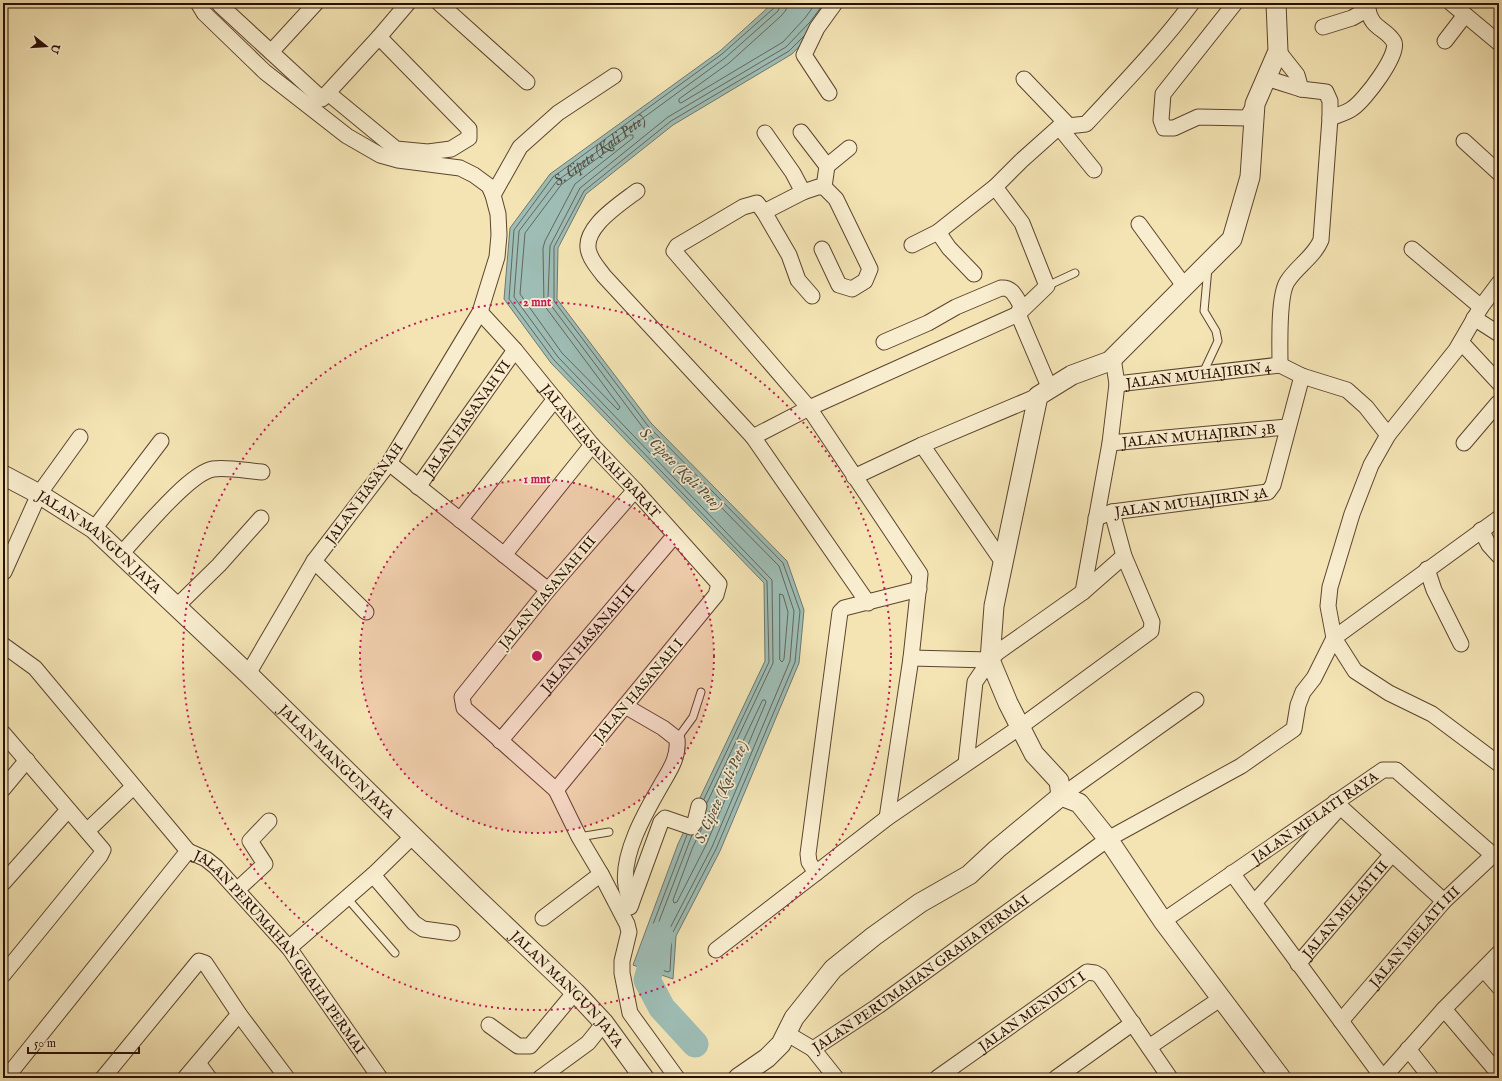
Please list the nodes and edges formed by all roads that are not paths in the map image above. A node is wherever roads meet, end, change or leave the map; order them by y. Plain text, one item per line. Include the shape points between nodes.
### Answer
1 (198, 3) edge
2 (222, 3) edge
3 (316, 3) edge
4 (408, 3) edge
5 (439, 3) edge
6 (835, 3) edge
7 (1192, 3) edge
8 (1235, 3) edge
9 (1276, 3) edge
10 (1451, 3) edge
11 (1369, 5) edge
12 (1465, 15) junction
13 (1323, 27) dead end
14 (379, 37) junction
15 (1445, 40) dead end
16 (1499, 43) edge
17 (1278, 51) junction
18 (271, 52) junction
19 (614, 76) dead end
20 (1266, 78) junction
21 (1024, 79) dead end
22 (527, 82) dead end
23 (1300, 89) junction
24 (328, 92) junction
25 (830, 94) dead end
26 (1251, 111) junction
27 (1330, 118) junction
28 (1063, 126) junction
29 (801, 132) dead end
30 (765, 133) dead end
31 (1464, 141) dead end
32 (849, 148) dead end
33 (827, 166) junction
34 (1094, 170) dead end
35 (1499, 173) edge
36 (824, 187) junction
37 (995, 187) junction
38 (638, 191) dead end
39 (803, 192) junction
40 (493, 194) junction
41 (764, 212) junction
42 (1139, 224) dead end
43 (938, 232) junction
44 (912, 244) dead end
45 (822, 249) dead end
46 (1412, 249) dead end
47 (1209, 264) junction
48 (1075, 273) dead end
49 (974, 274) dead end
50 (1499, 283) edge
51 (1047, 286) junction
52 (1185, 286) junction
53 (812, 296) dead end
54 (1485, 307) edge
55 (480, 312) junction
56 (1018, 314) junction
57 (1499, 334) edge
58 (884, 342) dead end
59 (1461, 342) junction
60 (515, 350) junction
61 (1113, 358) junction
62 (1280, 365) junction
63 (1203, 373) junction
64 (1302, 376) junction
65 (1499, 383) edge
66 (1117, 384) junction
67 (1044, 392) junction
68 (555, 399) junction
69 (1499, 403) edge
70 (809, 408) junction
71 (1287, 427) junction
72 (1388, 435) junction
73 (80, 437) dead end
74 (753, 437) junction
75 (161, 441) dead end
76 (1110, 443) junction
77 (1464, 443) dead end
78 (922, 444) junction
79 (592, 445) junction
80 (388, 463) junction
81 (262, 472) dead end
82 (3, 475) edge
83 (854, 477) junction
84 (418, 486) junction
85 (635, 490) junction
86 (39, 494) junction
87 (1112, 512) junction
88 (261, 518) dead end
89 (1096, 518) junction
90 (1499, 518) edge
91 (460, 520) junction
92 (94, 529) junction
93 (1481, 530) junction
94 (675, 535) junction
95 (121, 554) junction
96 (504, 555) junction
97 (1124, 556) junction
98 (1499, 556) edge
99 (314, 561) junction
100 (1002, 561) junction
101 (1427, 569) junction
102 (4, 572) dead end
103 (718, 589) joint
104 (919, 589) junction
105 (548, 590) junction
106 (1083, 592) junction
107 (868, 603) junction
108 (176, 607) junction
109 (366, 612) dead end
110 (1334, 638) junction
111 (1462, 644) dead end
112 (3, 645) edge
113 (911, 658) junction
114 (990, 660) junction
115 (248, 674) junction
116 (701, 692) dead end
117 (1196, 700) dead end
118 (625, 706) junction
119 (1020, 727) junction
120 (3, 733) edge
121 (677, 739) junction
122 (500, 741) junction
123 (27, 760) junction
124 (966, 763) junction
125 (1499, 764) edge
126 (133, 787) junction
127 (3, 789) edge
128 (556, 790) junction
129 (1061, 796) junction
130 (1338, 805) junction
131 (699, 806) dead end
132 (68, 810) junction
133 (887, 818) junction
134 (269, 821) dead end
135 (88, 830) junction
136 (609, 832) dead end
137 (414, 835) junction
138 (579, 837) junction
139 (1108, 839) junction
140 (188, 851) junction
141 (1392, 854) junction
142 (1496, 856) edge
143 (816, 873) junction
144 (1232, 873) junction
145 (601, 874) junction
146 (373, 875) junction
147 (3, 883) edge
148 (238, 889) junction
149 (347, 898) junction
150 (1444, 901) junction
151 (1254, 903) junction
152 (631, 904) junction
153 (543, 918) dead end
154 (624, 918) junction
155 (1163, 921) junction
156 (452, 933) dead end
157 (289, 948) junction
158 (716, 950) dead end
159 (396, 953) dead end
160 (1499, 953) edge
161 (1298, 964) junction
162 (1484, 970) junction
163 (3, 975) edge
164 (1499, 987) edge
165 (575, 992) junction
166 (1220, 999) junction
167 (1444, 1009) junction
168 (239, 1014) junction
169 (1341, 1021) junction
170 (604, 1023) junction
171 (1133, 1023) junction
172 (489, 1024) dead end
173 (786, 1033) junction
174 (1149, 1047) junction
175 (813, 1049) junction
176 (1408, 1049) junction
177 (198, 1063) junction
178 (1499, 1074) edge
179 (942, 1077) edge
180 (6, 1078) edge
181 (103, 1078) edge
182 (185, 1078) edge
183 (209, 1078) edge
184 (287, 1078) edge
185 (380, 1078) edge
186 (540, 1078) edge
187 (644, 1078) edge
188 (677, 1078) edge
189 (738, 1078) edge
190 (836, 1078) edge
191 (1056, 1078) edge
192 (1170, 1078) edge
193 (1281, 1078) edge
194 (1383, 1078) edge
195 (1431, 1078) edge

1 - 40 street via 204,13 265,72 347,136 380,155 398,160 460,168 474,174 489,186
2 - 18 street via 220,4
3 - 18 street
4 - 14 street
5 - 22 street
6 - 25 street via 817,28 804,56
7 - 28 street via 1086,124
8 - 26 street via 1163,94 1161,120 1164,128 1174,128 1198,117
9 - 17 street
10 - 12 street
11 - 13 street via 1352,18
11 - 27 street via 1369,17 1394,42 1392,57 1353,108
12 - 15 street
12 - 16 street
14 - 24 street
14 - 24 street via 469,129 470,134 466,141 450,149 428,152 396,148
17 - 20 street
17 - 23 street via 1297,75
18 - 24 street via 322,99
19 - 40 street via 558,113 520,147
20 - 23 street
20 - 26 street
21 - 28 street
23 - 27 street, JALAN MUHAJIRIN 4 via 1326,92 1330,101
26 - 47 street via 1250,177 1232,239
27 - 62 street, JALAN MUHAJIRIN 4 via 1321,240 1316,250 1285,285 1280,330
28 - 34 street
28 - 37 street via 1020,161
29 - 33 street
30 - 39 street via 794,173
31 - 35 street
32 - 33 street
33 - 36 street
36 - 39 street
36 - 45 street via 836,199 870,270 865,281 852,289 839,285
37 - 43 street
37 - 51 street via 1022,224
38 - 74 street via 609,213 589,235 590,256 604,276
39 - 41 street
40 - 55 street, JALAN HASANAH via 498,214 497,257
41 - 53 street via 789,255 798,280
41 - 70 street via 757,203 743,207 677,246 674,251
42 - 52 street
43 - 44 street
43 - 49 street via 949,248
46 - 54 street
47 - 52 street
47 - 63 lane via 1204,311 1216,331 1218,341
48 - 51 lane
50 - 54 street
51 - 56 street
52 - 61 street
54 - 57 street
54 - 59 street
55 - 60 street, JALAN HASANAH BARAT
55 - 80 street, JALAN HASANAH
56 - 58 street via 1020,305 1013,292 1001,288
56 - 67 street
56 - 70 street
59 - 65 street
59 - 72 street via 1431,384
60 - 68 street, JALAN HASANAH BARAT
60 - 84 street, JALAN HASANAH VI
61 - 66 street
61 - 67 street via 1072,375
62 - 63 street, JALAN MUHAJIRIN 4
62 - 64 street
63 - 66 street, JALAN MUHAJIRIN 4
64 - 71 street, JALAN MUHAJIRIN 3A
64 - 72 street via 1348,390 1366,407
66 - 76 street
67 - 78 street
67 - 100 street
68 - 79 street, JALAN HASANAH BARAT
68 - 91 street
69 - 77 street
70 - 74 street
70 - 83 street
71 - 76 street, JALAN MUHAJIRIN 3B
71 - 87 street, JALAN MUHAJIRIN 3A via 1273,485 1264,494
72 - 110 street via 1361,488 1330,588 1328,606
73 - 86 street
74 - 107 street
75 - 92 street
76 - 89 street
78 - 83 street
78 - 100 street
79 - 85 street, JALAN HASANAH BARAT
79 - 96 street
80 - 84 street
80 - 99 street, JALAN HASANAH
81 - 95 street via 213,469 199,474
82 - 86 street, JALAN MANGUN JAYA
83 - 104 street via 920,574
84 - 91 street
85 - 94 street, JALAN HASANAH BARAT
85 - 105 street, JALAN HASANAH III
86 - 92 street, JALAN MANGUN JAYA
86 - 102 street
87 - 89 street, JALAN MUHAJIRIN 3A
87 - 97 street
88 - 108 street via 220,565
89 - 106 street
90 - 93 street
91 - 96 street
92 - 95 street, JALAN MANGUN JAYA
93 - 98 street
93 - 101 street
94 - 103 street, JALAN HASANAH BARAT via 716,580
94 - 122 street, JALAN HASANAH II
95 - 108 street, JALAN MANGUN JAYA
96 - 105 street
97 - 106 street
97 - 119 street via 1153,629
99 - 109 street
99 - 115 street, JALAN HASANAH
100 - 114 street via 994,606
101 - 110 street
101 - 111 street via 1434,590
103 - 118 street, JALAN HASANAH I via 716,595
104 - 107 street
104 - 113 street
105 - 122 street, JALAN HASANAH III via 462,697 464,708
106 - 114 street
107 - 143 street via 841,609 840,614 808,854 809,862
108 - 115 street, JALAN MANGUN JAYA
110 - 125 street via 1355,671 1389,693 1432,714
110 - 139 street, JALAN PERUMAHAN GRAHA PERMAI via 1314,678 1303,692 1294,729 1242,766
112 - 126 street, JALAN PERUMAHAN GRAHA PERMAI via 35,668
113 - 114 street
113 - 133 street
114 - 119 street
114 - 124 street via 975,682
115 - 137 street, JALAN MANGUN JAYA
116 - 121 lane via 691,720
117 - 129 street
118 - 121 street
118 - 128 street, JALAN HASANAH I
119 - 124 street
119 - 129 street via 1034,754 1059,781
120 - 123 street
121 - 152 street via 677,753 670,770 650,805 628,855 626,886
122 - 128 street
123 - 127 street
123 - 132 street
124 - 133 street
126 - 135 street
126 - 140 street, JALAN PERUMAHAN GRAHA PERMAI
128 - 138 street
129 - 139 street via 1079,803
129 - 173 street via 969,875 920,902 833,969 794,1018
130 - 141 street
130 - 142 street, JALAN MELATI RAYA via 1382,770 1396,770
130 - 144 street, JALAN MELATI RAYA
130 - 151 street
131 - 152 street via 691,827 665,818 661,822
132 - 135 street
132 - 147 street
133 - 143 street
134 - 148 street via 250,841 265,864
135 - 163 street via 102,849 102,853
136 - 138 lane
137 - 146 street
137 - 165 street, JALAN MANGUN JAYA
138 - 145 street
139 - 155 street
139 - 175 street, JALAN PERUMAHAN GRAHA PERMAI via 878,1006
140 - 148 street, JALAN PERUMAHAN GRAHA PERMAI via 206,859
140 - 180 street, JALAN PERUMAHAN GRAHA PERMAI
141 - 150 street
141 - 161 street, JALAN MELATI II
142 - 150 street, JALAN MELATI III
143 - 158 street
144 - 151 street
144 - 155 street, JALAN MELATI RAYA
145 - 153 street
145 - 154 street
146 - 149 street
146 - 156 street via 414,923 423,929
148 - 157 street, JALAN PERUMAHAN GRAHA PERMAI
149 - 157 street
149 - 159 lane
150 - 169 street, JALAN MELATI III
151 - 161 street
152 - 154 street
154 - 188 street via 629,932 622,961 622,973 630,1013
155 - 166 street
157 - 185 street, JALAN PERUMAHAN GRAHA PERMAI
160 - 162 street
161 - 169 street
162 - 164 street
162 - 167 street
165 - 170 street, JALAN MANGUN JAYA
165 - 172 street via 530,1046 518,1046
166 - 174 street
166 - 193 street
167 - 176 street
167 - 178 street
168 - 177 street
168 - 181 street via 205,963 198,961
168 - 184 street
169 - 194 street
170 - 186 street via 588,1043
170 - 187 street, JALAN MANGUN JAYA
171 - 174 street
171 - 179 street, JALAN MENDUT I via 1100,976 1095,972 1087,972
171 - 191 street
173 - 175 street, JALAN PERUMAHAN GRAHA PERMAI
173 - 189 street via 781,1044 767,1058
174 - 192 street
175 - 190 street
176 - 194 street
176 - 195 street
177 - 182 street
177 - 183 street

